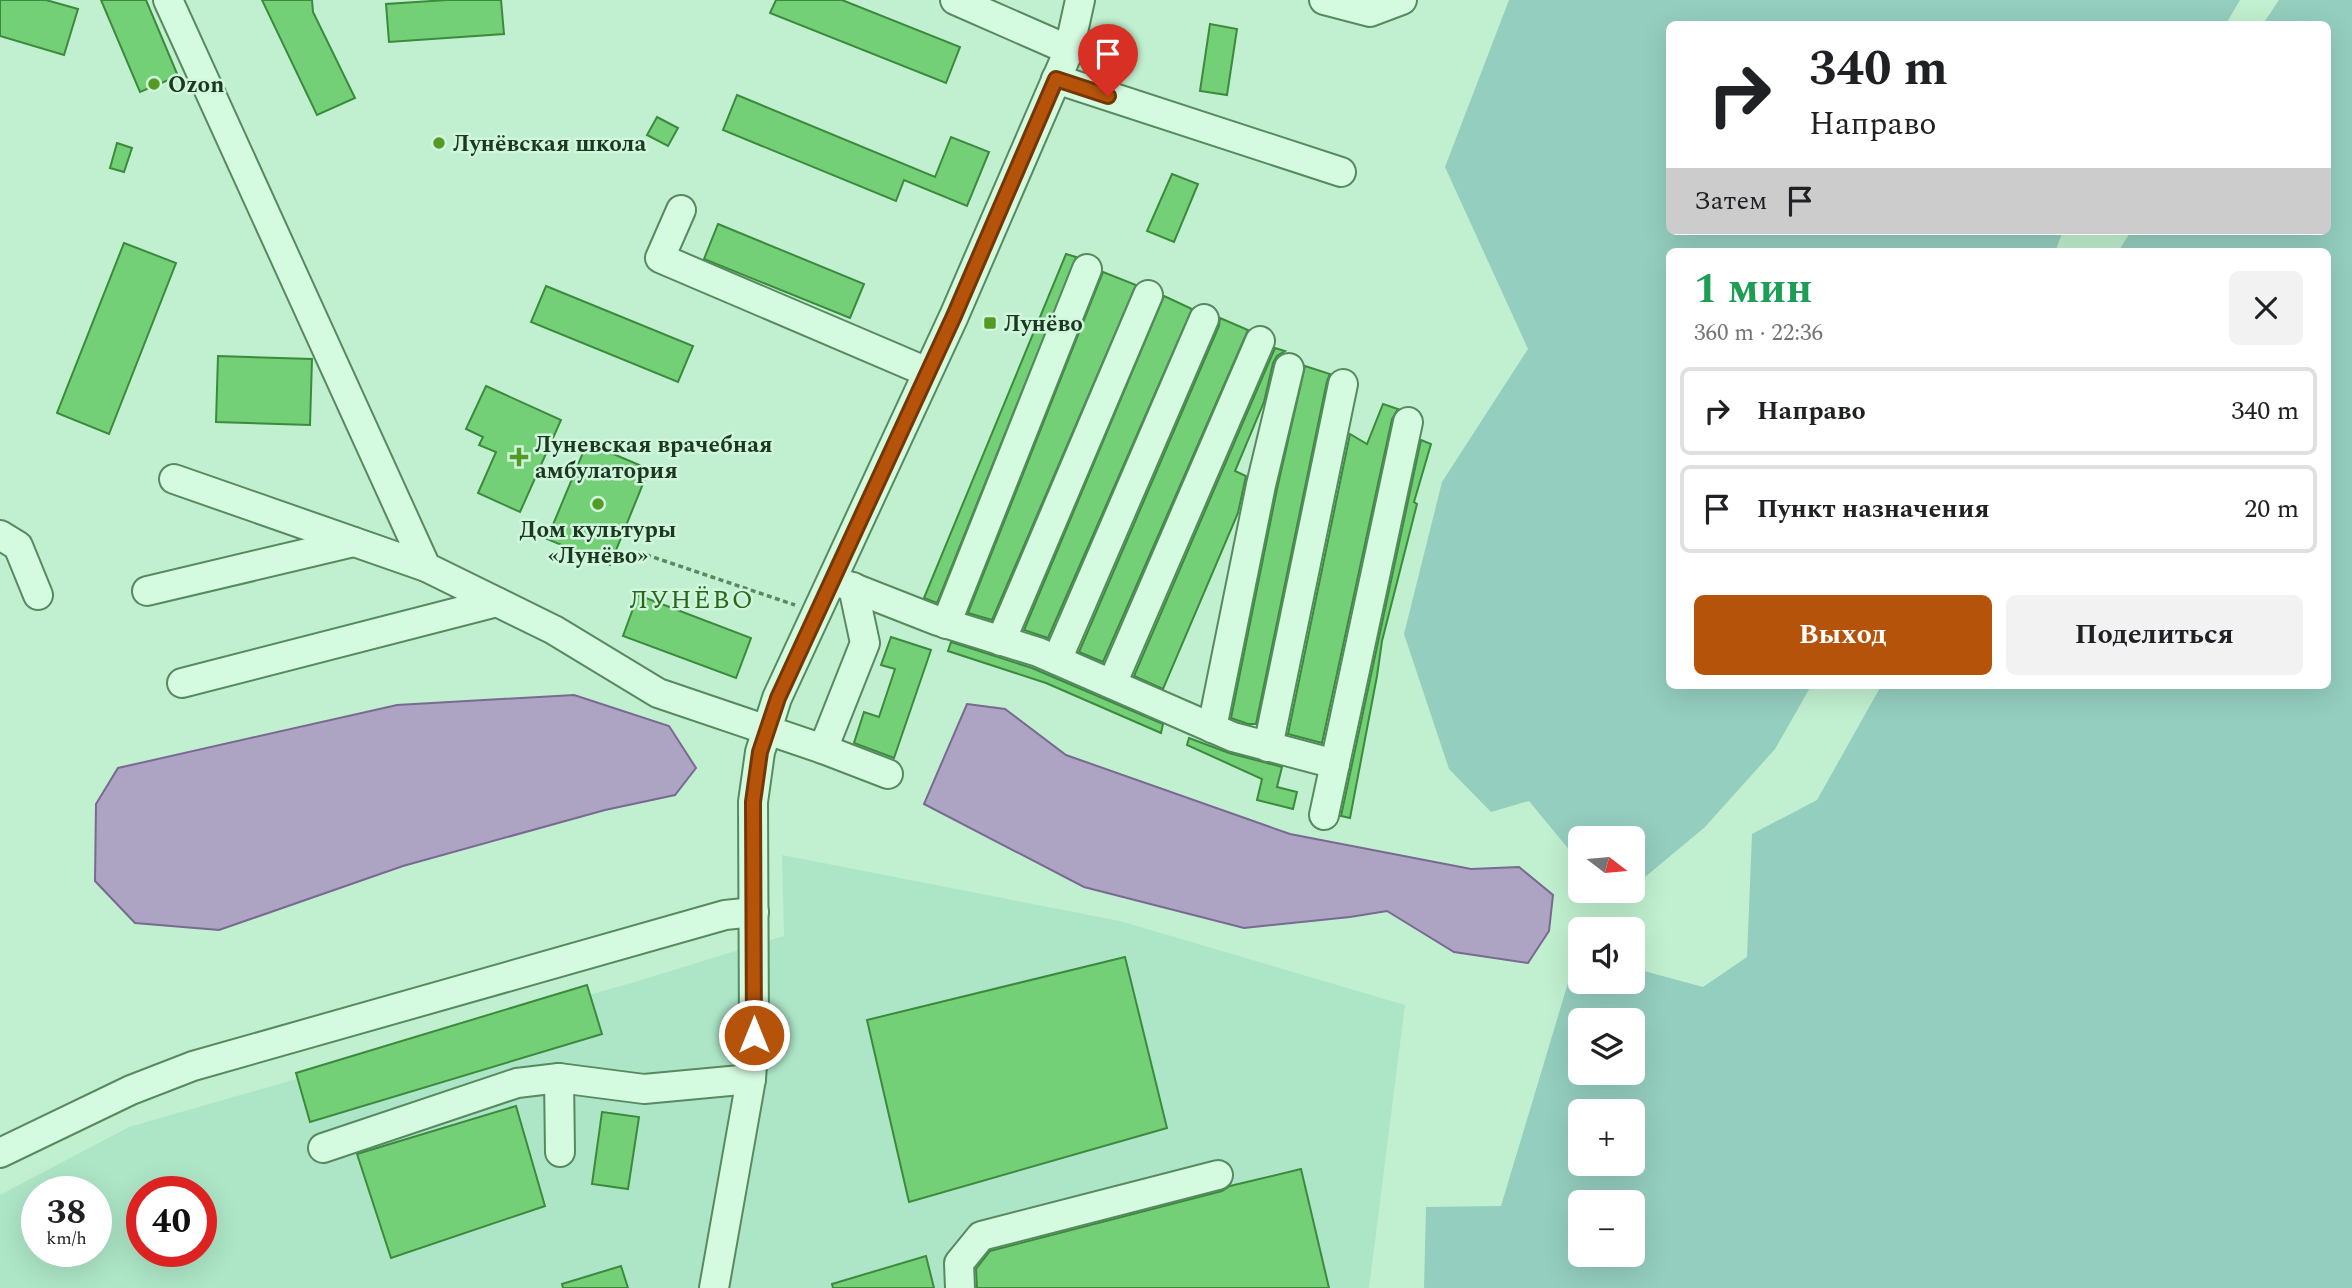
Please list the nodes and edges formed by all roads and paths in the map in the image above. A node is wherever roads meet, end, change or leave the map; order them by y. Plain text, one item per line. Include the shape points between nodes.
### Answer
1 (168, 0) edge
2 (956, 0) edge
3 (1080, 0) edge
4 (1324, 0) edge
5 (1402, 0) edge
6 (1069, 50) junction
7 (1056, 79) junction
8 (1341, 172) dead end
9 (681, 210) dead end
10 (1087, 269) dead end
11 (1149, 295) dead end
12 (1204, 319) dead end
13 (1260, 341) dead end
14 (1289, 368) dead end
15 (927, 372) junction
16 (1343, 384) dead end
17 (1408, 422) dead end
18 (174, 479) dead end
19 (0, 535) edge
20 (354, 542) junction
21 (638, 552) dead end
22 (426, 567) junction
23 (842, 583) junction
24 (147, 591) dead end
25 (38, 595) dead end
26 (497, 602) junction
27 (816, 612) junction
28 (946, 624) junction
29 (1001, 641) junction
30 (1057, 660) junction
31 (182, 683) dead end
32 (1112, 684) junction
33 (1212, 728) junction
34 (768, 729) junction
35 (1269, 747) junction
36 (822, 749) junction
37 (1335, 764) junction
38 (888, 774) dead end
39 (1324, 815) dead end
40 (754, 912) junction
41 (559, 1078) junction
42 (751, 1079) junction
43 (323, 1148) dead end
44 (560, 1152) dead end
45 (0, 1153) edge
46 (1218, 1175) dead end
47 (714, 1288) edge
48 (960, 1288) edge

1 - 22 street
2 - 6 street
3 - 6 street
4 - 5 street via 1370,12
6 - 7 street
7 - 8 street
7 - 15 street
9 - 15 street via 660,258
10 - 28 street
11 - 29 street
12 - 30 street
13 - 32 street
14 - 33 street
15 - 23 street
16 - 35 street
17 - 37 street
18 - 20 street
19 - 25 street via 18,546
20 - 22 street
20 - 24 street
21 - 27 path
22 - 26 street
23 - 27 street
23 - 28 street
23 - 36 street via 865,643
26 - 31 street
26 - 34 street via 555,630 659,693
27 - 34 street
28 - 29 street
29 - 30 street
30 - 32 street
32 - 33 street
33 - 35 street
34 - 36 street
34 - 40 street via 753,802
35 - 37 street
36 - 38 street
37 - 39 street
40 - 42 street
40 - 45 street via 725,915 193,1066 131,1090
41 - 42 street via 644,1089
41 - 43 street via 517,1083
41 - 44 street
42 - 47 street
46 - 48 street via 981,1236 959,1263

